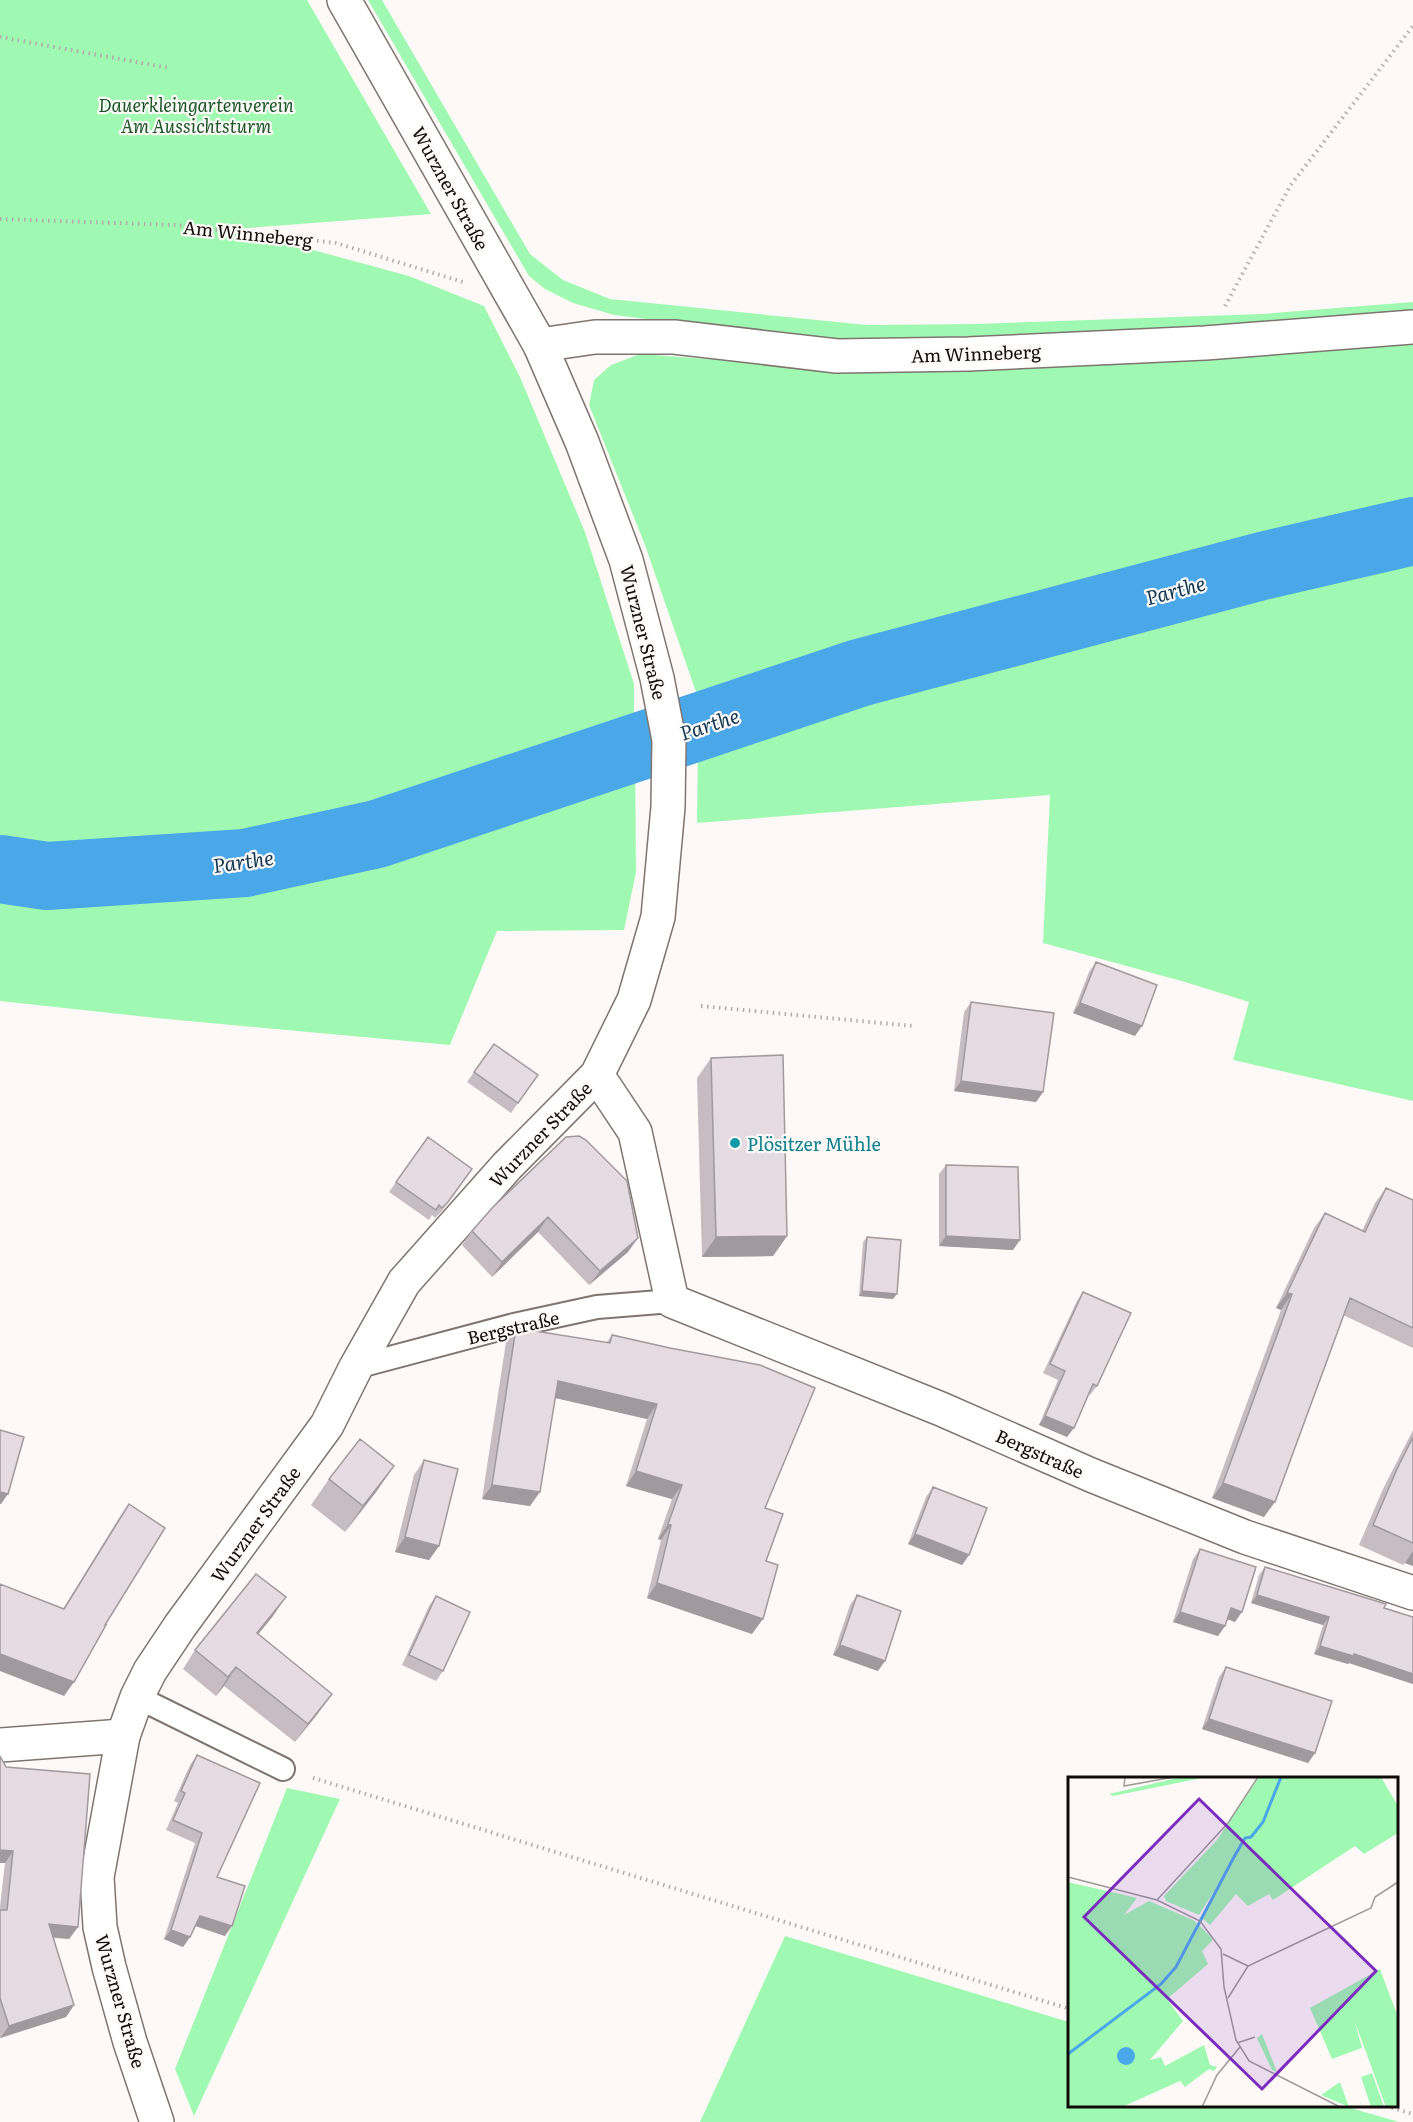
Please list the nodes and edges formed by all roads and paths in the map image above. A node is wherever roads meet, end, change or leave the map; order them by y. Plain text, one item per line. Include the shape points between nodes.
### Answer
1 (344, 0) edge
2 (1413, 26) edge
3 (0, 37) edge
4 (169, 68) dead end
5 (0, 219) edge
6 (466, 283) dead end
7 (1413, 327) edge
8 (1205, 343) junction
9 (540, 345) junction
10 (700, 1006) dead end
11 (913, 1026) dead end
12 (597, 1076) junction
13 (672, 1301) junction
14 (356, 1367) junction
15 (1413, 1593) edge
16 (137, 1697) junction
17 (123, 1736) junction
18 (0, 1745) edge
19 (283, 1769) joint
20 (1068, 2008) edge
21 (1389, 2107) edge
22 (1413, 2114) edge
23 (157, 2122) edge

1 - 9 street, Wurzner Straße
2 - 8 path via 1290,186
3 - 4 path
5 - 6 path, Am Winneberg via 175,225 336,243
7 - 8 street, Am Winneberg
8 - 9 street, Am Winneberg via 837,356 674,337 595,337
9 - 12 street, Wurzner Straße via 626,560 669,740 668,807 658,917 634,1000
10 - 11 path
12 - 13 street via 635,1132
12 - 14 street, Wurzner Straße via 507,1166 404,1281
13 - 14 lane, Bergstraße via 597,1307
13 - 15 street, Bergstraße via 1234,1532
14 - 16 street, Wurzner Straße via 327,1425 180,1626
16 - 17 street, Wurzner Straße
16 - 19 lane
17 - 18 street
17 - 23 street, Wurzner Straße via 97,1877 100,1927 130,2042
19 - 20 path
21 - 22 path

